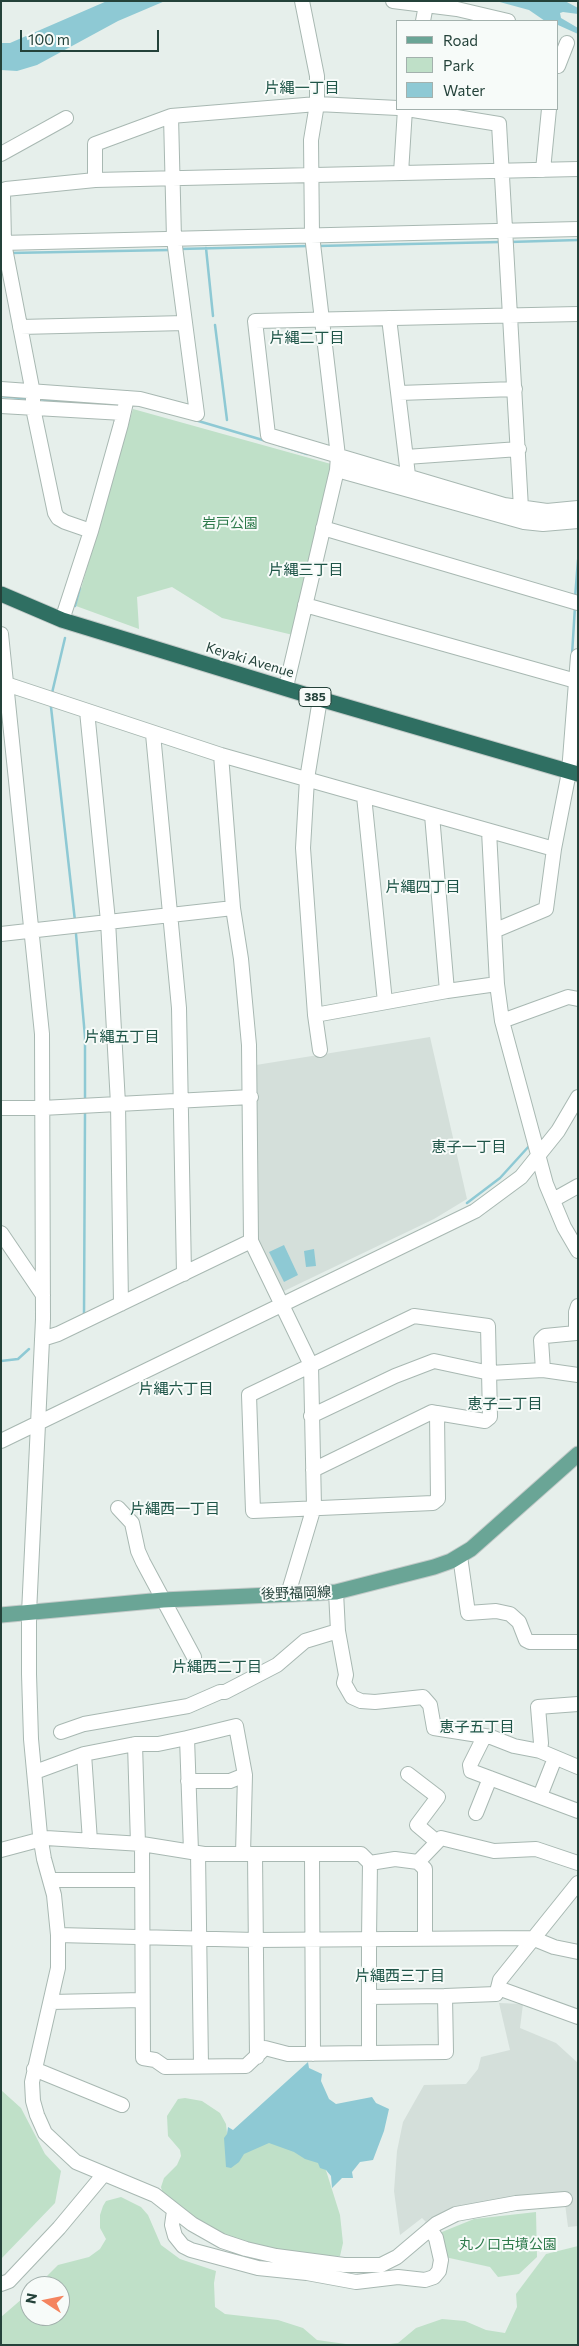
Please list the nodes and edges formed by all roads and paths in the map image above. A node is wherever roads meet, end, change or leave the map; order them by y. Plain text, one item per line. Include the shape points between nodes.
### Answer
1 (302, 1) edge
2 (393, 1) edge
3 (426, 5) junction
4 (423, 20) edge
5 (504, 20) edge
6 (567, 43) edge
7 (559, 63) edge
8 (317, 104) junction
9 (396, 108) edge
10 (406, 110) edge
11 (412, 110) edge
12 (548, 110) edge
13 (171, 116) junction
14 (66, 118) dead end
15 (1, 154) edge
16 (578, 169) edge
17 (543, 170) junction
18 (502, 171) junction
19 (401, 173) junction
20 (312, 175) junction
21 (172, 178) junction
22 (95, 180) junction
23 (578, 229) edge
24 (505, 231) junction
25 (312, 235) junction
26 (174, 239) junction
27 (3, 243) edge
28 (578, 314) edge
29 (511, 315) junction
30 (390, 318) junction
31 (323, 319) junction
32 (185, 323) junction
33 (20, 327) junction
34 (515, 389) junction
35 (1, 390) edge
36 (33, 393) junction
37 (399, 393) junction
38 (127, 398) junction
39 (1, 406) edge
40 (33, 408) junction
41 (124, 413) junction
42 (519, 448) junction
43 (406, 456) junction
44 (338, 463) junction
45 (408, 475) junction
46 (521, 508) junction
47 (578, 508) edge
48 (578, 521) edge
49 (323, 528) junction
50 (90, 531) junction
51 (1, 594) edge
52 (578, 603) edge
53 (305, 605) junction
54 (62, 620) junction
55 (1, 634) edge
56 (578, 656) edge
57 (576, 681) junction
58 (6, 684) junction
59 (286, 687) junction
60 (320, 699) junction
61 (87, 711) junction
62 (153, 734) junction
63 (221, 755) junction
64 (574, 773) edge
65 (306, 779) junction
66 (364, 796) junction
67 (432, 815) junction
68 (489, 831) junction
69 (554, 849) junction
70 (233, 908) junction
71 (172, 915) junction
72 (108, 921) junction
73 (496, 930) junction
74 (31, 931) junction
75 (1, 934) edge
76 (497, 984) junction
77 (447, 991) junction
78 (578, 999) edge
79 (385, 1002) junction
80 (315, 1015) junction
81 (502, 1021) junction
82 (320, 1050) dead end
83 (578, 1096) edge
84 (251, 1097) junction
85 (181, 1100) junction
86 (118, 1104) junction
87 (1, 1108) edge
88 (42, 1108) junction
89 (538, 1157) junction
90 (578, 1186) edge
91 (553, 1200) junction
92 (1, 1233) edge
93 (251, 1241) junction
94 (578, 1251) edge
95 (184, 1274) junction
96 (43, 1295) junction
97 (121, 1304) junction
98 (282, 1306) junction
99 (578, 1306) edge
100 (42, 1339) junction
101 (311, 1365) junction
102 (543, 1370) junction
103 (490, 1373) junction
104 (578, 1375) edge
105 (437, 1413) junction
106 (311, 1416) junction
107 (39, 1422) junction
108 (1, 1441) edge
109 (578, 1454) edge
110 (313, 1470) junction
111 (314, 1507) junction
112 (118, 1508) dead end
113 (460, 1556) junction
114 (336, 1592) junction
115 (288, 1594) junction
116 (163, 1600) junction
117 (29, 1614) junction
118 (1, 1615) edge
119 (338, 1631) junction
120 (578, 1642) edge
121 (194, 1657) dead end
122 (578, 1704) edge
123 (61, 1732) dead end
124 (484, 1736) junction
125 (187, 1738) junction
126 (134, 1744) junction
127 (540, 1751) junction
128 (84, 1754) junction
129 (555, 1758) junction
130 (578, 1767) edge
131 (35, 1772) junction
132 (408, 1774) dead end
133 (246, 1775) junction
134 (490, 1778) junction
135 (188, 1781) junction
136 (540, 1796) junction
137 (578, 1811) edge
138 (476, 1813) dead end
139 (40, 1838) junction
140 (90, 1841) junction
141 (436, 1841) junction
142 (140, 1844) junction
143 (1, 1850) edge
144 (195, 1852) junction
145 (249, 1854) junction
146 (312, 1854) junction
147 (418, 1862) junction
148 (370, 1863) junction
149 (578, 1863) edge
150 (50, 1880) junction
151 (142, 1880) junction
152 (578, 1883) edge
153 (58, 1935) junction
154 (142, 1936) junction
155 (199, 1938) junction
156 (425, 1938) junction
157 (532, 1938) junction
158 (369, 1939) junction
159 (255, 1940) junction
160 (312, 1940) junction
161 (578, 1952) edge
162 (498, 1988) junction
163 (446, 1996) junction
164 (369, 1997) junction
165 (142, 2000) junction
166 (50, 2002) junction
167 (578, 2017) edge
168 (369, 2053) junction
169 (313, 2054) junction
170 (257, 2057) junction
171 (201, 2066) junction
172 (34, 2069) junction
173 (122, 2105) dead end
174 (104, 2174) junction
175 (565, 2199) dead end
176 (174, 2211) junction
177 (430, 2229) junction
178 (1, 2284) edge

1 - 8 street via 317,76
2 - 3 street
3 - 4 street
3 - 5 street
6 - 7 street
8 - 9 street
8 - 13 street
8 - 20 street via 311,140
10 - 19 street
11 - 18 street via 499,124
12 - 17 street
13 - 21 street
13 - 22 street via 95,144
14 - 15 street
16 - 17 street
17 - 18 street
18 - 19 street
18 - 24 street
19 - 20 street
20 - 21 street
20 - 25 street
21 - 22 street
21 - 26 street
22 - 27 street via 6,189 2,194
23 - 24 street
24 - 25 street
24 - 29 street
25 - 26 street
25 - 31 street
26 - 27 street
26 - 32 street
27 - 33 street
28 - 29 street
29 - 30 street
29 - 34 street
30 - 31 street
30 - 37 street
31 - 44 street
31 - 44 street via 255,321 268,435
32 - 33 street
32 - 38 street via 196,414
33 - 36 street
34 - 37 street
34 - 42 street
35 - 36 street
36 - 38 street
36 - 40 street
37 - 43 street
38 - 41 street
39 - 40 street
40 - 41 street
40 - 50 street via 55,513 65,522
41 - 50 street
42 - 43 street
42 - 46 street
43 - 45 street
44 - 45 street
44 - 48 street via 524,522
44 - 49 street
45 - 46 street
46 - 47 street via 547,511
49 - 52 street
49 - 53 street
50 - 54 street
51 - 54 highway, Keyaki Avenue / 385
53 - 57 street
53 - 59 street
54 - 59 highway, Keyaki Avenue / 385
55 - 58 street
56 - 57 street
57 - 64 street
58 - 61 street
58 - 74 street
59 - 60 highway, Keyaki Avenue / 385
60 - 64 highway, Keyaki Avenue / 385
60 - 65 street
61 - 62 street
61 - 72 street
62 - 63 street
62 - 71 street
63 - 65 street
63 - 70 street
64 - 69 street
65 - 66 street
65 - 80 street via 303,848
66 - 67 street
66 - 79 street
67 - 68 street
67 - 77 street
68 - 69 street
68 - 73 street
69 - 73 street via 546,909
70 - 71 street
70 - 84 street via 246,1008
71 - 72 street
71 - 85 street
72 - 74 street
72 - 86 street
73 - 76 street
74 - 75 street
74 - 88 street via 42,1034
76 - 77 street
76 - 81 street
77 - 79 street
78 - 81 street via 568,997
79 - 80 street
80 - 82 street
81 - 89 street
83 - 89 street
84 - 85 street
84 - 93 street
85 - 86 street
85 - 95 street
86 - 88 street
86 - 97 street
87 - 88 street
88 - 96 street
89 - 91 street
89 - 98 street via 521,1177 476,1211
90 - 91 street
91 - 94 street
92 - 96 street
93 - 95 street
93 - 98 street
95 - 97 street
96 - 100 street
97 - 100 street
98 - 101 street
98 - 107 street
99 - 102 street via 576,1333 545,1336 541,1340
100 - 107 street
101 - 103 street via 414,1316 488,1326
101 - 106 street
101 - 111 street via 249,1395 253,1511
102 - 103 street
102 - 104 street
103 - 105 street via 488,1420
103 - 106 street via 434,1361
105 - 110 street via 432,1412
105 - 111 street via 438,1500 433,1503
106 - 110 street
107 - 108 street
107 - 117 street
109 - 113 main road, 後野福岡線
110 - 111 street
111 - 115 street
112 - 116 street via 132,1523 138,1551
113 - 114 main road, 後野福岡線 via 434,1567
113 - 120 street via 468,1613 496,1611 510,1614 520,1622 526,1640 530,1642
114 - 115 main road, 後野福岡線
114 - 119 street
115 - 116 main road, 後野福岡線
116 - 117 main road, 後野福岡線
116 - 121 street
117 - 118 main road, 後野福岡線
117 - 131 street via 31,1739
119 - 123 street via 304,1641 277,1665 225,1692 188,1706 84,1724
119 - 124 street via 346,1675 344,1683 352,1697 375,1702 423,1696 430,1705 434,1728
122 - 127 street via 538,1707
124 - 127 street
124 - 134 street via 470,1765 471,1771
125 - 126 street via 158,1744
125 - 133 street via 236,1726
125 - 135 street
126 - 128 street
126 - 142 street
127 - 129 street
128 - 131 street
128 - 140 street
129 - 130 street
129 - 136 street
131 - 139 street
132 - 141 street via 438,1797 417,1824
133 - 135 street via 230,1781
133 - 145 street
134 - 136 street
134 - 138 street
135 - 144 street
136 - 137 street
139 - 140 street
139 - 143 street
139 - 150 street
140 - 142 street
141 - 147 street
141 - 149 street via 441,1838 494,1851 536,1849
142 - 144 street
142 - 151 street
144 - 145 street
144 - 155 street
145 - 146 street
145 - 159 street
146 - 148 street via 361,1854
146 - 160 street
147 - 148 street via 395,1859
147 - 156 street via 425,1869
148 - 158 street
150 - 151 street
150 - 153 street
151 - 154 street
152 - 157 street
153 - 154 street
153 - 166 street via 58,1968
154 - 155 street
154 - 165 street
155 - 159 street
155 - 171 street
156 - 157 street
156 - 158 street
157 - 161 street
157 - 162 street via 500,1980
158 - 160 street
158 - 164 street
159 - 160 street
159 - 170 street
160 - 169 street
162 - 163 street via 496,1994
162 - 167 street
163 - 164 street
163 - 168 street via 446,2052
164 - 168 street
165 - 166 street
165 - 171 street via 143,2058 155,2060 165,2067
166 - 172 street
168 - 169 street
169 - 170 street via 288,2054 265,2048
170 - 171 street via 246,2066
172 - 173 street
172 - 174 street via 33,2101 45,2133 76,2162
174 - 176 street via 155,2195
174 - 178 street via 59,2228 8,2281
175 - 177 street via 470,2211
176 - 177 street via 222,2241 246,2250 365,2267 380,2265 408,2250
176 - 177 street via 172,2225 175,2236 182,2246 191,2250 258,2268 356,2282 434,2277 440,2271 441,2260 436,2238

